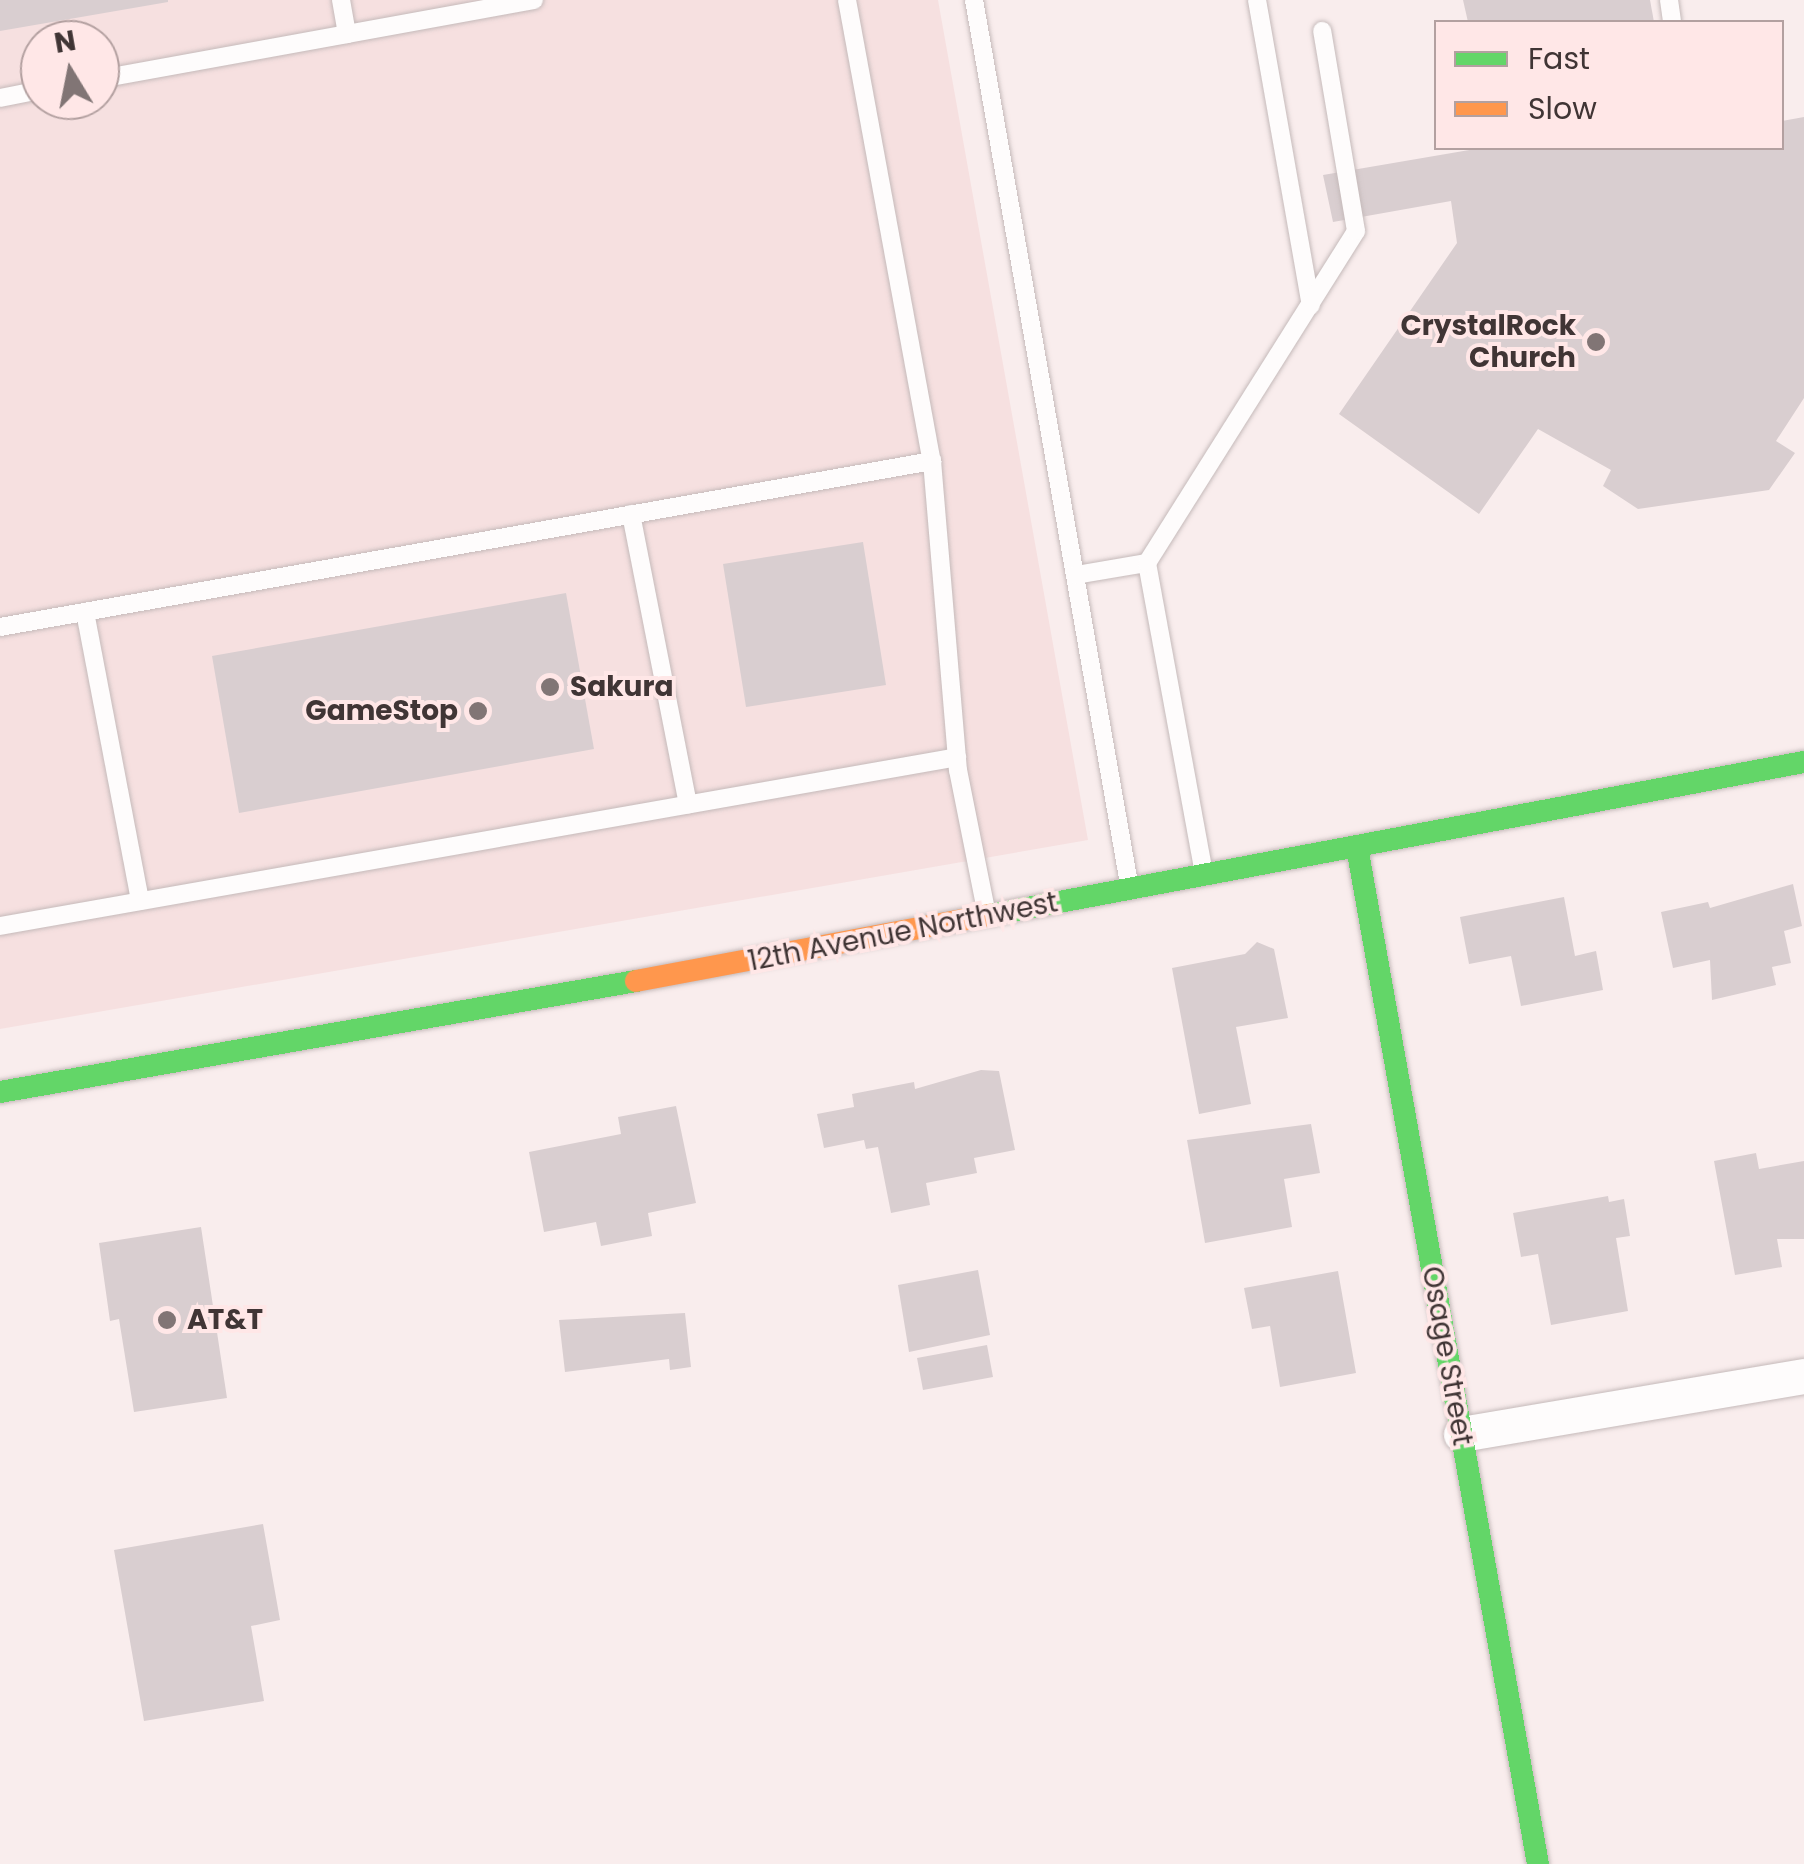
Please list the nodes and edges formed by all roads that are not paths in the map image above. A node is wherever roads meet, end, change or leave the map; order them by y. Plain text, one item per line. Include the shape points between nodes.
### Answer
1 (341, 0) edge
2 (534, 0) edge
3 (847, 0) edge
4 (974, 0) edge
5 (1256, 0) edge
6 (1322, 31) dead end
7 (347, 34) junction
8 (120, 76) edge
9 (1311, 305) junction
10 (932, 461) junction
11 (631, 514) junction
12 (1147, 562) junction
13 (1076, 575) junction
14 (85, 612) junction
15 (0, 628) edge
16 (957, 757) junction
17 (1804, 762) edge
18 (688, 804) junction
19 (1356, 847) junction
20 (1204, 875) junction
21 (1130, 889) junction
22 (140, 900) junction
23 (987, 916) junction
24 (0, 926) edge
25 (0, 1092) edge
26 (1804, 1376) edge
27 (1461, 1434) junction
28 (1538, 1864) edge

1 - 7 lane
2 - 7 lane
3 - 10 lane
4 - 13 lane
5 - 9 lane
6 - 9 lane via 1356,231
7 - 8 lane
9 - 12 lane
10 - 11 lane
10 - 16 lane
11 - 14 lane
11 - 18 lane
12 - 13 lane
12 - 20 lane
13 - 21 lane
14 - 15 lane
14 - 22 lane
16 - 18 lane
16 - 23 lane
17 - 19 main road, 12th Avenue Northwest
18 - 22 lane
19 - 20 main road, 12th Avenue Northwest
19 - 27 main road, Osage Street
20 - 21 main road, 12th Avenue Northwest
21 - 23 main road, 12th Avenue Northwest
22 - 24 lane
23 - 25 main road, 12th Avenue Northwest
26 - 27 street
27 - 28 main road, Osage Street

